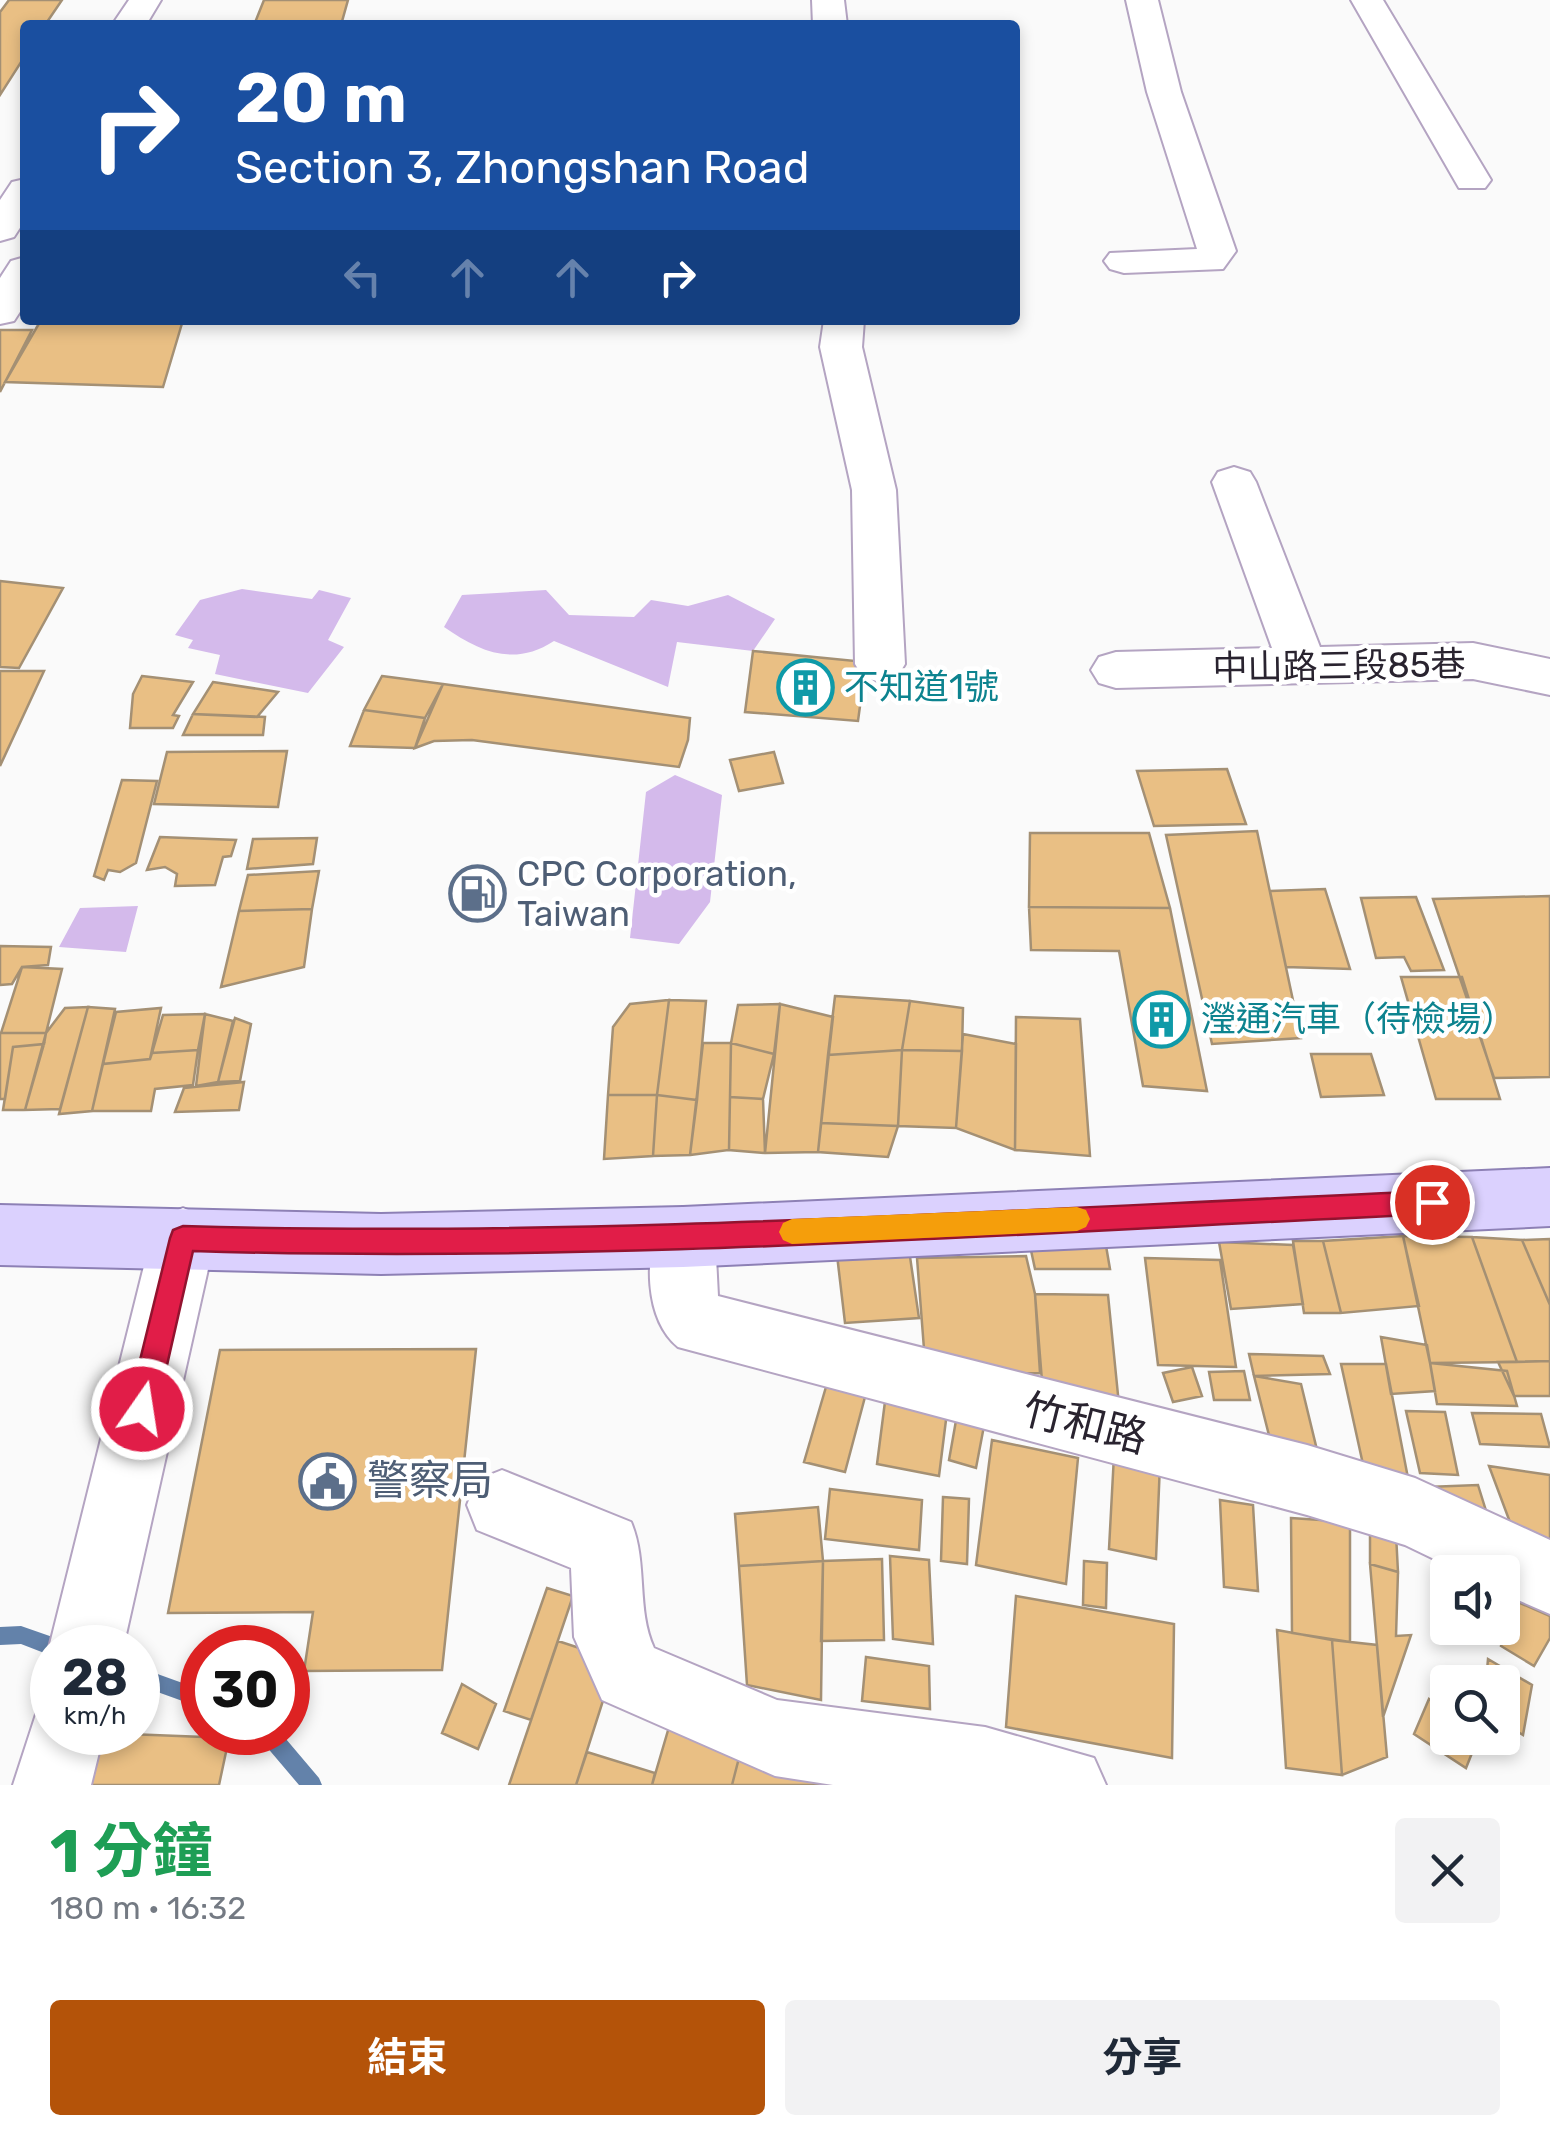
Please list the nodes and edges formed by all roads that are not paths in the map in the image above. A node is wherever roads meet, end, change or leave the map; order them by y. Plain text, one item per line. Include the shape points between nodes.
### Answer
1 (1142, 0) edge
2 (1367, 0) edge
3 (1472, 180) dead end
4 (20, 198) edge
5 (0, 229) edge
6 (1124, 261) dead end
7 (20, 278) edge
8 (0, 312) edge
9 (844, 325) edge
10 (1234, 482) dead end
11 (880, 664) dead end
12 (1303, 667) junction
13 (1116, 670) dead end
14 (1548, 682) edge
15 (1550, 1197) edge
16 (0, 1235) edge
17 (683, 1236) junction
18 (183, 1238) junction
19 (502, 1505) dead end
20 (1550, 1578) edge
21 (91, 1623) edge
22 (60, 1755) edge
23 (52, 1785) edge
24 (1067, 1785) edge

1 - 6 street via 1164,92 1217,251 1209,261
2 - 3 street
4 - 5 street
7 - 8 street
9 - 11 street via 842,347 874,490
10 - 12 street
12 - 13 street, 中山路三段85巷
12 - 14 street, 中山路三段85巷 via 1473,661
15 - 17 main road
16 - 18 main road
17 - 18 main road via 381,1244
17 - 20 street, 竹和路 via 686,1312 702,1324 1308,1480 1414,1512
18 - 21 street
19 - 24 street via 606,1547 611,1637 628,1674 776,1738 985,1764
22 - 23 street

